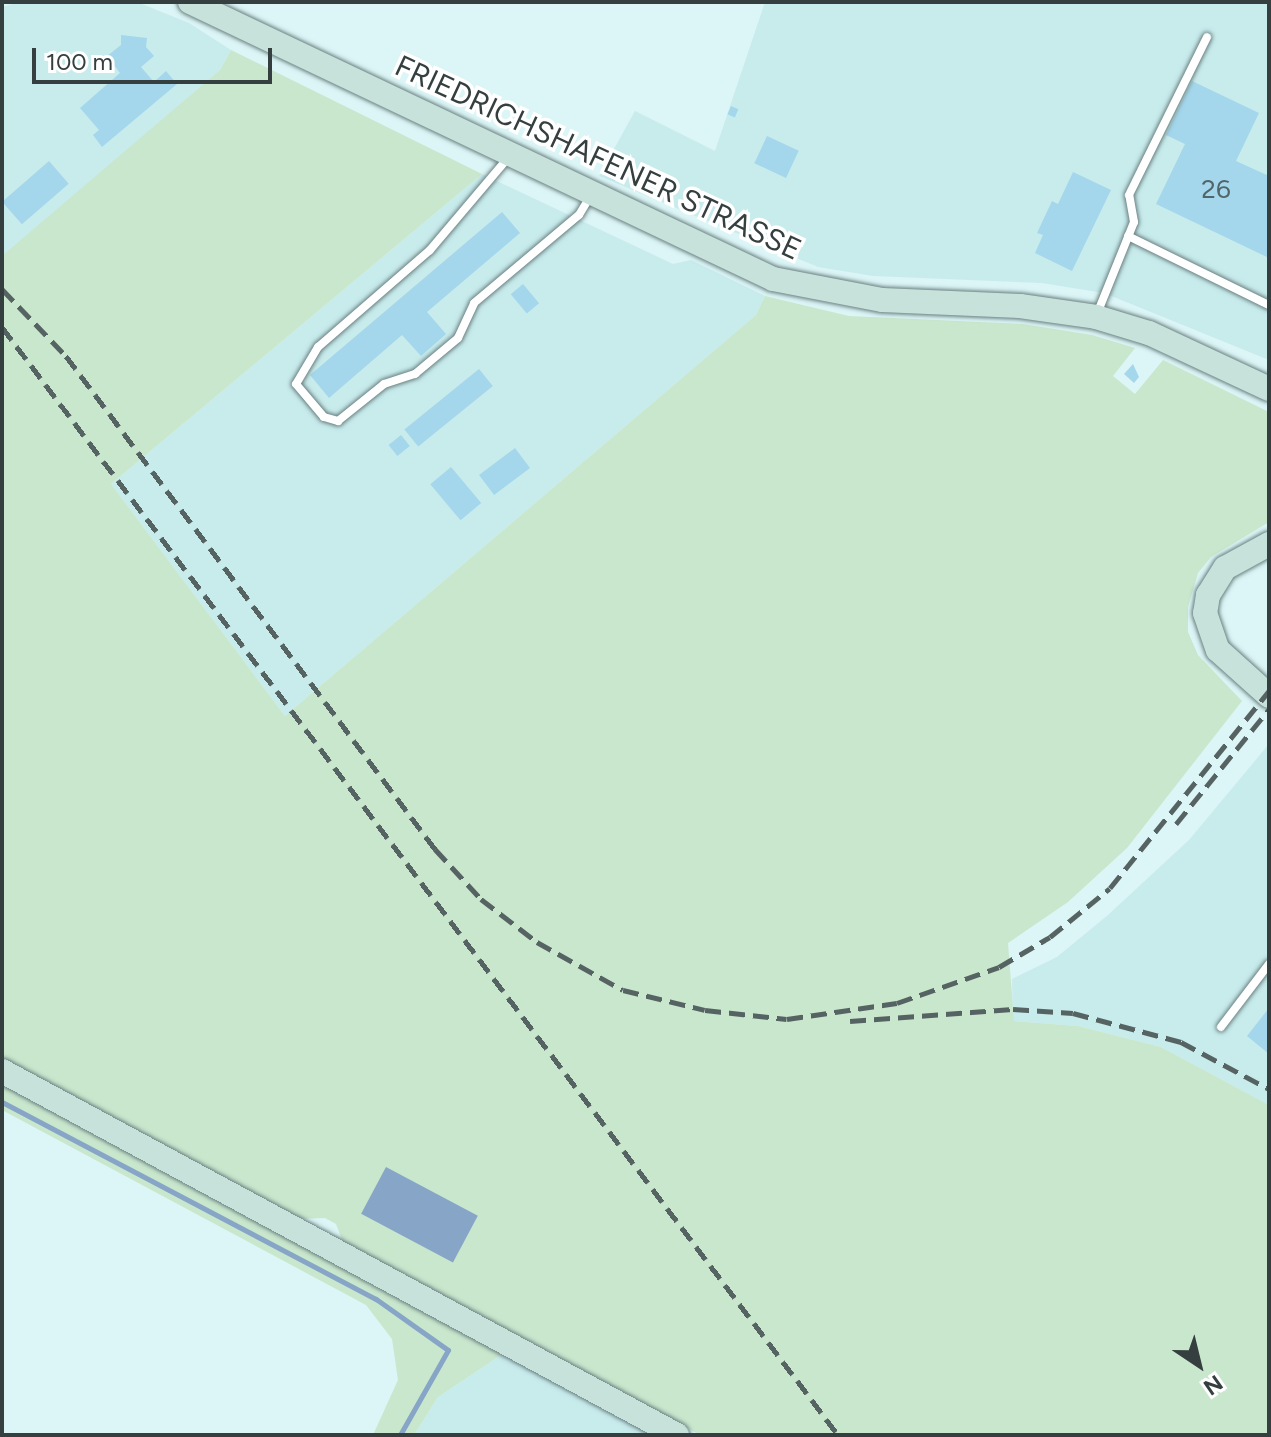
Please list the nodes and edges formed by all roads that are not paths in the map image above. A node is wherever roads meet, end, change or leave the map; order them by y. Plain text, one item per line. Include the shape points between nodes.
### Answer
1 (190, 2) edge
2 (1207, 37) dead end
3 (510, 154) junction
4 (592, 193) junction
5 (1128, 236) junction
6 (1269, 305) edge
7 (1096, 317) junction
8 (1269, 389) edge
9 (1269, 544) edge
10 (1269, 696) edge
11 (1269, 964) edge
12 (1221, 1027) dead end
13 (2, 1071) edge
14 (677, 1435) edge

1 - 3 street, FRIEDRICHSHAFENER STRASSE
2 - 5 lane via 1129,195 1134,222
3 - 4 street, FRIEDRICHSHAFENER STRASSE
3 - 4 lane via 498,176 430,250 318,347 296,384 324,417 338,421 384,384 415,374 458,338 474,303 579,215
4 - 7 street, FRIEDRICHSHAFENER STRASSE via 790,284 882,300 1020,306
5 - 6 lane
5 - 7 lane
7 - 8 street, FRIEDRICHSHAFENER STRASSE via 1149,333
9 - 10 street via 1225,568 1208,595 1205,613 1218,650
11 - 12 lane
13 - 14 street

